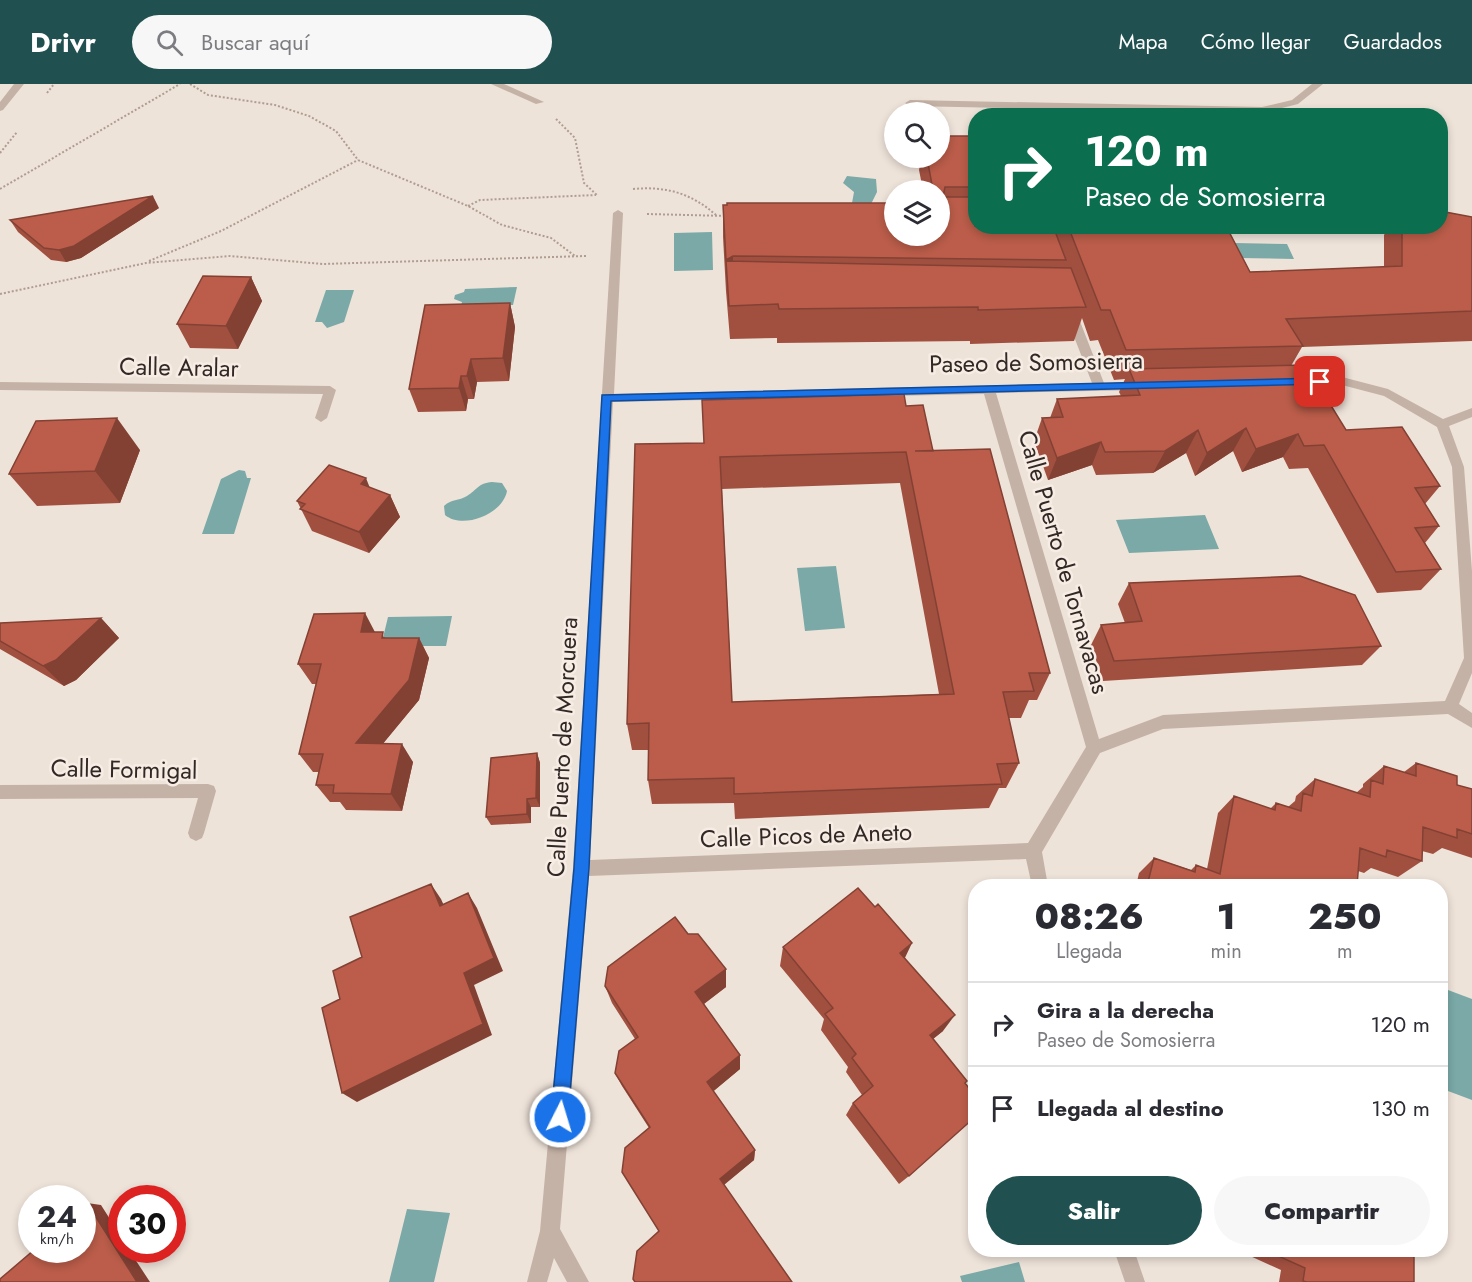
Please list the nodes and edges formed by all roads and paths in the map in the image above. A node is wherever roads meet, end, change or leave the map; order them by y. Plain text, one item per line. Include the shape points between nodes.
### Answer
1 (19, 84) edge
2 (180, 84) edge
3 (190, 84) edge
4 (496, 84) edge
5 (1318, 84) edge
6 (539, 102) joint
7 (950, 104) edge
8 (0, 108) edge
9 (1161, 108) edge
10 (1270, 108) edge
11 (358, 160) junction
12 (0, 189) edge
13 (618, 213) joint
14 (654, 214) dead end
15 (728, 216) edge
16 (615, 255) junction
17 (575, 256) junction
18 (146, 263) junction
19 (0, 294) edge
20 (1065, 297) edge
21 (1284, 382) edge
22 (1157, 385) edge
23 (0, 386) edge
24 (1099, 386) junction
25 (989, 389) junction
26 (606, 398) junction
27 (1472, 412) edge
28 (321, 418) dead end
29 (1442, 424) junction
30 (1466, 486) edge
31 (1450, 707) junction
32 (1472, 721) edge
33 (1095, 748) junction
34 (0, 792) edge
35 (196, 833) dead end
36 (1033, 850) junction
37 (581, 868) junction
38 (1039, 879) edge
39 (550, 1231) junction
40 (1126, 1257) edge
41 (537, 1282) edge
42 (579, 1282) edge
43 (1135, 1282) edge

1 - 8 street
2 - 12 path
3 - 11 path via 207,95 275,105 309,116 336,130
4 - 6 street
5 - 10 street via 1295,102
6 - 13 path via 575,138 584,183
7 - 9 street
11 - 17 path via 468,206 502,225 551,238
11 - 18 path via 221,231
13 - 16 street, Calle Puerto de Morcuera
14 - 15 path
16 - 17 path
16 - 26 street, Calle Puerto de Morcuera
17 - 18 path via 323,264 230,256
18 - 19 path
20 - 24 street
21 - 29 street via 1342,381 1389,393
22 - 24 street, Paseo de Somosierra
23 - 28 street, Calle Aralar via 330,390
24 - 25 street, Paseo de Somosierra
25 - 26 street, Paseo de Somosierra
25 - 33 street, Calle Puerto de Tornavacas
26 - 37 street, Calle Puerto de Morcuera
27 - 29 street
29 - 30 street
30 - 31 street via 1471,658
31 - 32 street
31 - 33 street via 1163,722
33 - 36 street
34 - 35 street, Calle Formigal via 208,791
36 - 37 street, Calle Picos de Aneto
36 - 38 street
37 - 39 street, Calle Puerto de Morcuera
39 - 41 street, Calle Puerto de Morcuera
39 - 42 street
40 - 43 street

